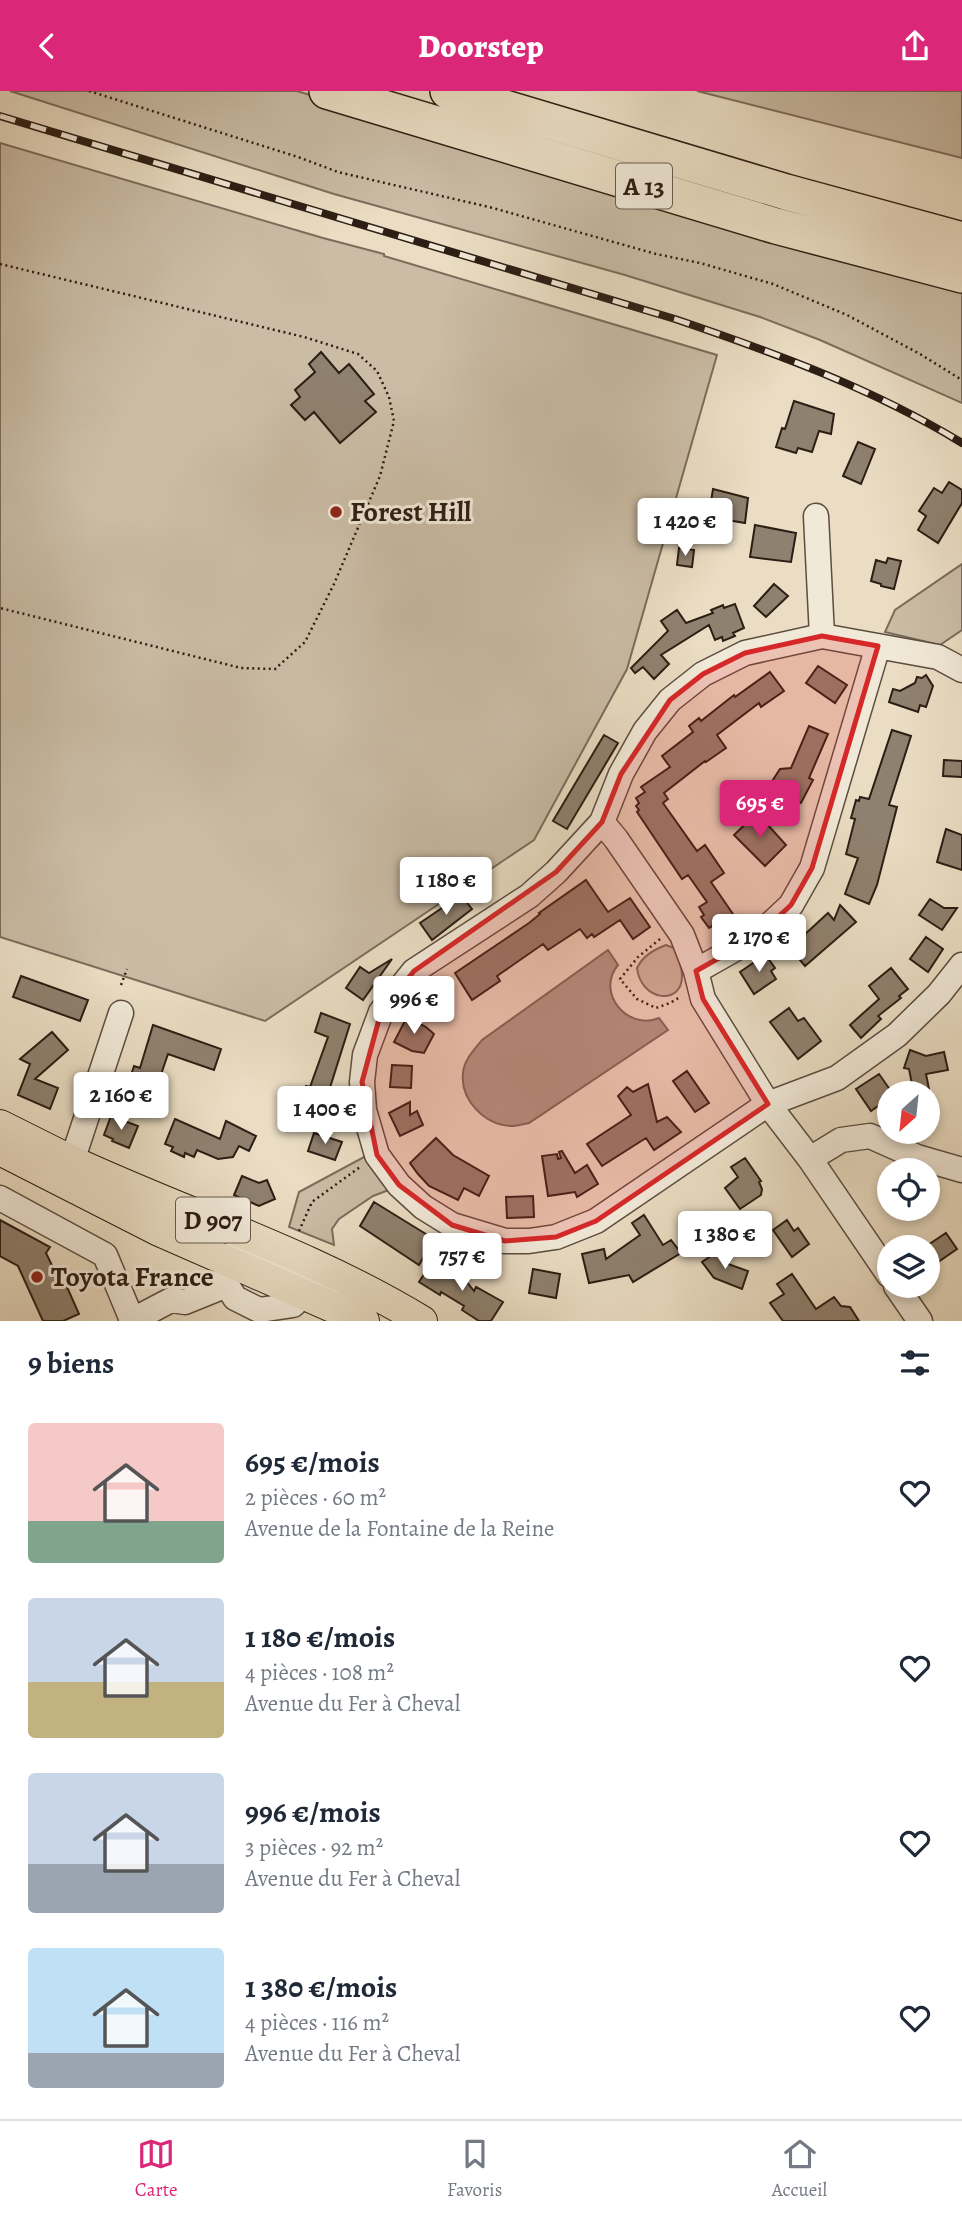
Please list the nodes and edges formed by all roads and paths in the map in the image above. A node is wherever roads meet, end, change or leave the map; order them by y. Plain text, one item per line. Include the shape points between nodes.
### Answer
1 (89, 91) edge
2 (327, 91) edge
3 (447, 91) edge
4 (962, 240) edge
5 (0, 264) edge
6 (962, 275) edge
7 (962, 380) edge
8 (816, 516) dead end
9 (0, 608) edge
10 (822, 636) junction
11 (878, 646) junction
12 (962, 670) edge
13 (602, 822) junction
14 (676, 926) junction
15 (962, 965) edge
16 (127, 969) dead end
17 (698, 978) junction
18 (121, 985) dead end
19 (121, 1013) dead end
20 (768, 1104) junction
21 (0, 1125) edge
22 (0, 1150) edge
23 (377, 1155) junction
24 (810, 1159) junction
25 (72, 1161) junction
26 (962, 1170) edge
27 (0, 1198) edge
28 (290, 1252) junction
29 (877, 1257) edge
30 (225, 1272) junction
31 (311, 1280) junction
32 (904, 1298) edge
33 (333, 1314) edge
34 (265, 1315) edge
35 (136, 1319) edge
36 (364, 1321) edge
37 (422, 1321) edge
38 (920, 1321) edge

1 - 7 path via 338,172 493,208 773,284 847,316
2 - 6 highway, A 13 via 776,226
3 - 4 highway, A 13
5 - 9 path via 358,354 377,371 394,421 380,476 334,584 305,642 275,669 241,668
8 - 10 street
10 - 11 street
10 - 13 street via 745,653 702,674 670,700 645,731 621,774
11 - 12 street via 938,657
11 - 17 street via 812,868 791,905 758,936
13 - 14 street
13 - 23 street via 529,896 414,971 381,1012 365,1055 362,1082
14 - 17 street
14 - 17 path via 638,957 621,979 638,999 656,1008 670,1003
15 - 20 street via 897,1035 837,1079
16 - 18 path
17 - 20 street via 703,999
19 - 25 street
20 - 23 street via 596,1221 556,1237 529,1241 505,1241 452,1225 399,1185
20 - 24 street
21 - 25 main road, D 907
22 - 30 main road, D 907 via 157,1230
23 - 28 path via 312,1202
24 - 26 street via 841,1140 870,1136
24 - 29 street
25 - 28 main road, D 907
27 - 35 street via 105,1255
28 - 31 main road, D 907
30 - 31 main road, D 907
30 - 34 street via 235,1298
30 - 35 street via 185,1301 171,1300
31 - 33 main road, D 907
31 - 34 street via 293,1305
31 - 37 main road, D 907 via 396,1305
32 - 38 street
33 - 36 main road, D 907

